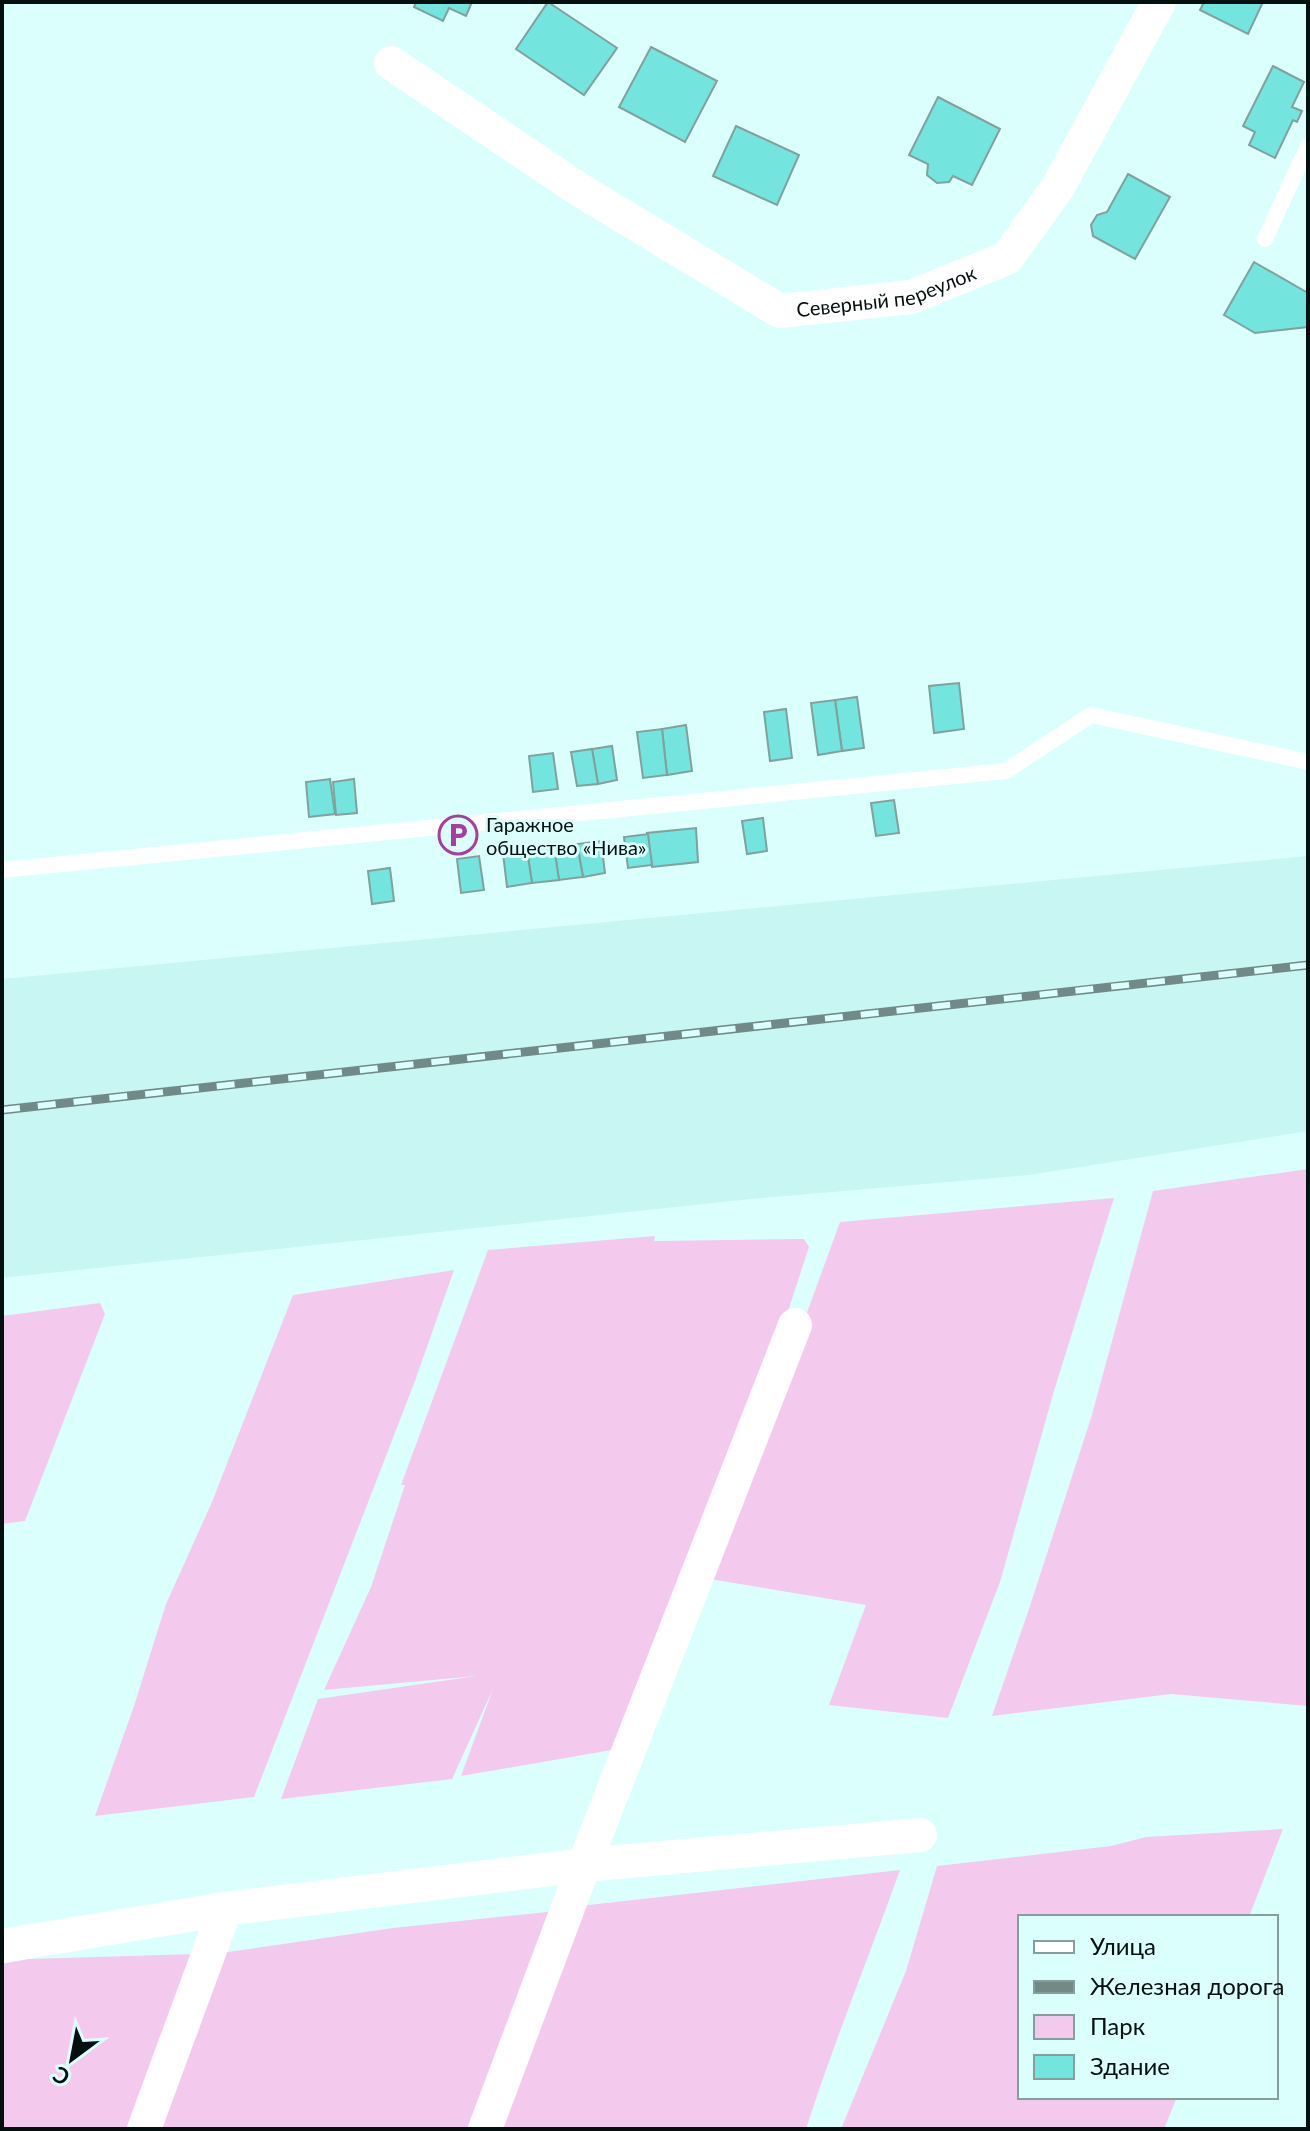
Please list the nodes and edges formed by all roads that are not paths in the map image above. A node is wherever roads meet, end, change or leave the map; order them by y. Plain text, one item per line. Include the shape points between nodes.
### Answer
1 (1159, 2) edge
2 (391, 63) dead end
3 (1308, 146) edge
4 (1265, 239) dead end
5 (1308, 762) edge
6 (2, 870) edge
7 (795, 1325) dead end
8 (920, 1835) dead end
9 (584, 1865) junction
10 (225, 1909) junction
11 (2, 1946) edge
12 (144, 2129) edge
13 (485, 2129) edge

1 - 2 street, Северный переулок via 1058,187 1007,258 911,297 780,311 580,190
3 - 4 lane
5 - 6 lane via 1091,715 1006,771
7 - 9 street
8 - 9 street
9 - 10 street
9 - 13 street
10 - 11 street
10 - 12 street

